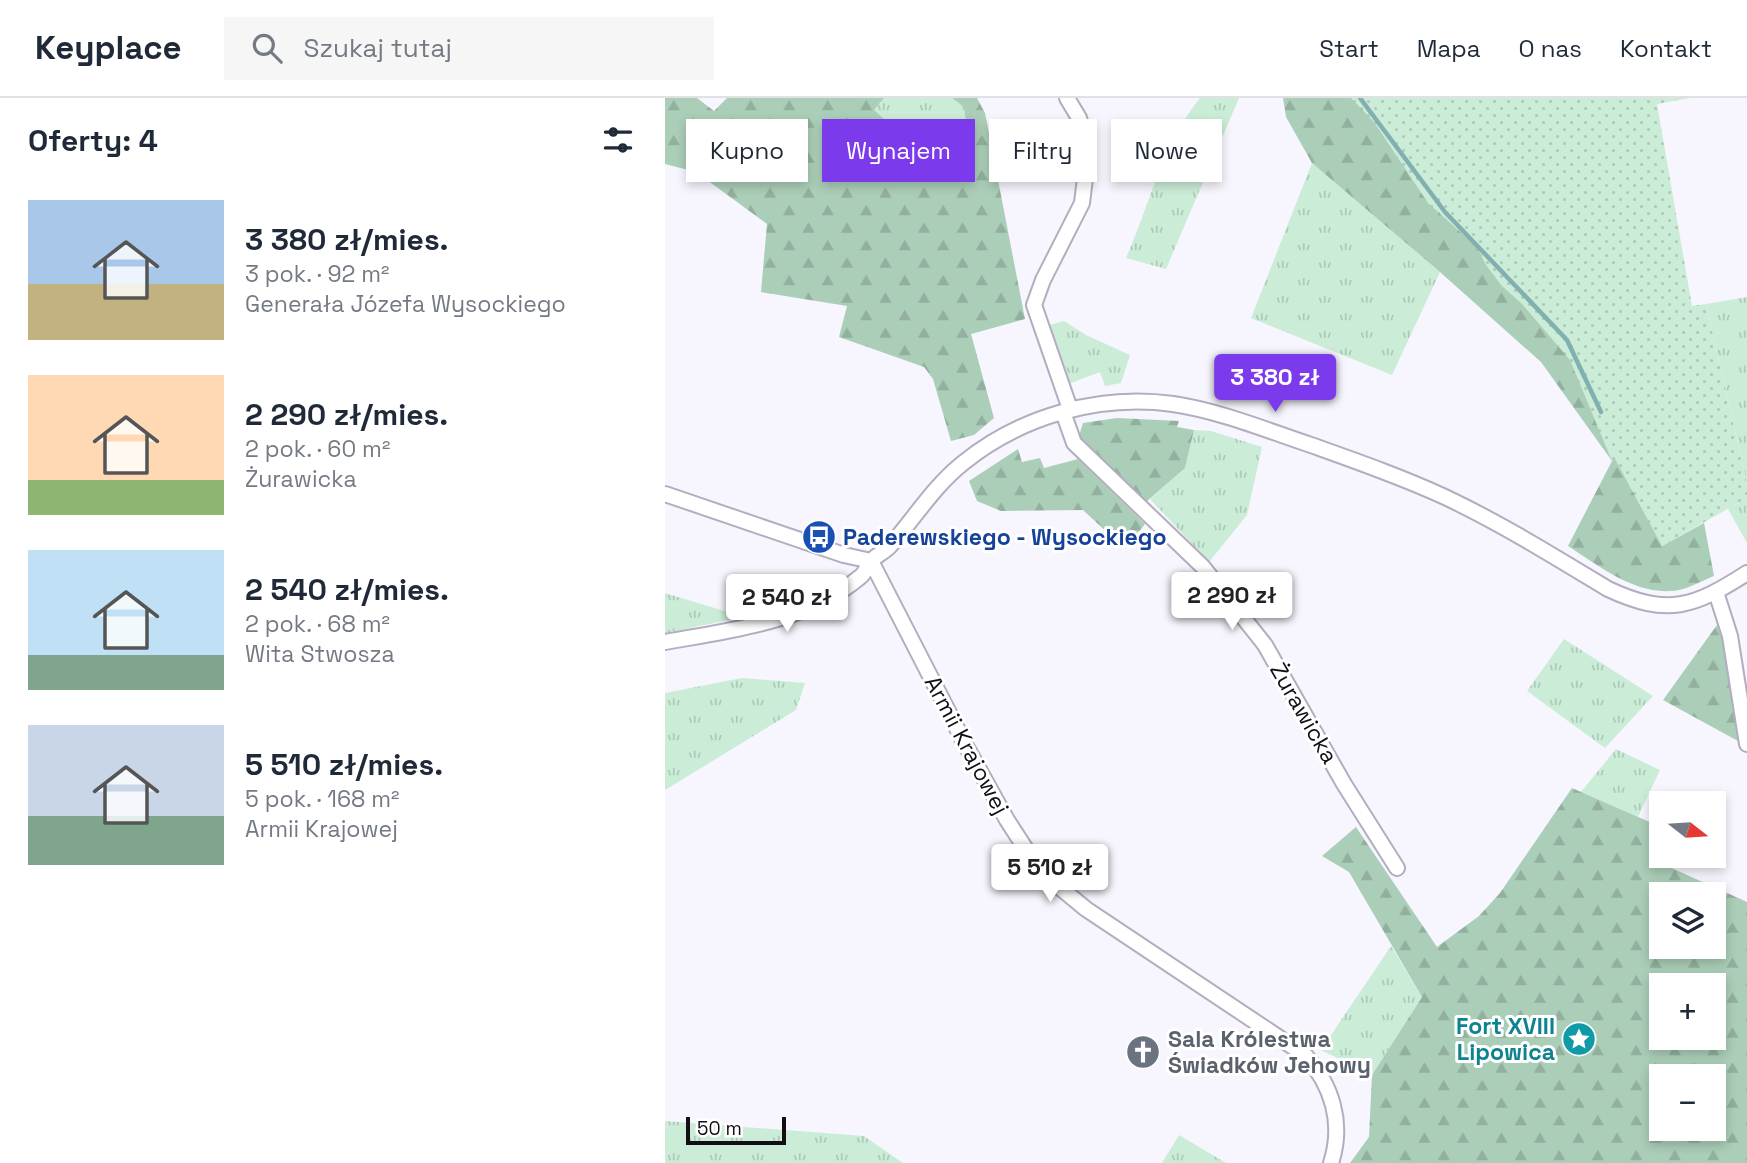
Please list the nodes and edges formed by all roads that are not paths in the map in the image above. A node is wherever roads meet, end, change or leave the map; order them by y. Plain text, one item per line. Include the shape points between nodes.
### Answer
1 (1067, 98) edge
2 (1067, 411) junction
3 (665, 494) edge
4 (871, 561) junction
5 (1747, 573) edge
6 (1716, 592) junction
7 (665, 642) edge
8 (1747, 744) edge
9 (1397, 868) dead end
10 (1331, 1163) edge

1 - 2 street, Żurawicka via 1084,136 1083,195 1034,305
2 - 4 street via 1010,432 977,452 932,492
2 - 6 street via 1142,402 1227,417 1422,487 1629,598 1676,606
2 - 9 street, Żurawicka via 1074,443 1203,567 1265,645
3 - 4 street
4 - 7 street via 863,576 805,610 757,625
4 - 10 street, Armii Krajowej via 966,746 1040,871 1086,909 1305,1055 1319,1071 1333,1101 1337,1132
5 - 6 street
6 - 8 street via 1738,677

